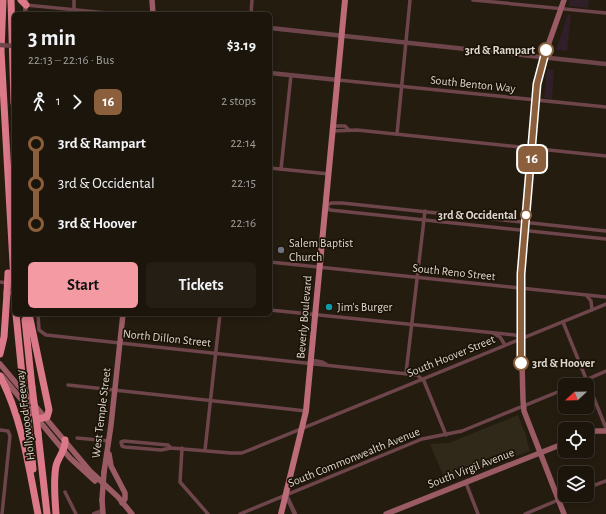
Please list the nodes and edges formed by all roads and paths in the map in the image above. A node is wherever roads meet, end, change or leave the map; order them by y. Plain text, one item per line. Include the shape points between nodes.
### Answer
1 (3, 0) edge
2 (11, 0) edge
3 (74, 0) edge
4 (152, 0) edge
5 (252, 0) edge
6 (345, 0) edge
7 (410, 0) edge
8 (473, 0) edge
9 (564, 0) edge
10 (24, 2) edge
11 (562, 9) junction
12 (74, 10) junction
13 (25, 12) edge
14 (96, 12) edge
15 (153, 12) edge
16 (251, 12) edge
17 (606, 13) edge
18 (272, 28) edge
19 (12, 34) edge
20 (342, 36) junction
21 (405, 43) junction
22 (12, 46) edge
23 (0, 48) edge
24 (544, 57) junction
25 (606, 64) edge
26 (272, 73) edge
27 (291, 75) junction
28 (338, 80) junction
29 (401, 87) junction
30 (536, 101) junction
31 (606, 107) edge
32 (333, 129) junction
33 (397, 134) junction
34 (533, 149) junction
35 (606, 156) edge
36 (272, 168) edge
37 (281, 169) junction
38 (329, 174) junction
39 (326, 206) junction
40 (425, 211) junction
41 (424, 220) junction
42 (526, 222) junction
43 (525, 230) junction
44 (606, 231) edge
45 (606, 238) edge
46 (272, 262) edge
47 (319, 267) junction
48 (11, 273) edge
49 (417, 278) junction
50 (0, 282) edge
51 (12, 282) edge
52 (520, 289) junction
53 (587, 296) junction
54 (606, 297) edge
55 (606, 304) edge
56 (272, 310) edge
57 (592, 310) junction
58 (315, 315) junction
59 (16, 316) edge
60 (25, 316) edge
61 (29, 316) edge
62 (38, 316) edge
63 (123, 316) edge
64 (220, 316) edge
65 (563, 322) junction
66 (411, 325) junction
67 (494, 334) junction
68 (521, 338) junction
69 (120, 343) junction
70 (505, 345) junction
71 (216, 353) junction
72 (0, 354) edge
73 (310, 362) junction
74 (0, 364) edge
75 (606, 372) edge
76 (406, 373) junction
77 (0, 375) edge
78 (422, 378) junction
79 (585, 378) edge
80 (591, 378) edge
81 (68, 385) dead end
82 (115, 390) junction
83 (558, 392) edge
84 (594, 399) edge
85 (211, 400) junction
86 (523, 406) junction
87 (306, 411) junction
88 (46, 418) junction
89 (38, 419) junction
90 (303, 428) junction
91 (606, 428) edge
92 (0, 430) edge
93 (594, 431) edge
94 (606, 431) edge
95 (446, 435) junction
96 (77, 438) dead end
97 (65, 440) junction
98 (109, 441) junction
99 (558, 446) edge
100 (170, 448) junction
101 (182, 448) junction
102 (108, 449) junction
103 (63, 450) junction
104 (205, 450) junction
105 (540, 453) junction
106 (606, 481) edge
107 (466, 483) junction
108 (594, 485) edge
109 (65, 492) dead end
110 (286, 495) junction
111 (558, 498) edge
112 (558, 500) edge
113 (122, 502) junction
114 (560, 502) edge
115 (102, 513) edge
116 (2, 514) edge
117 (38, 514) edge
118 (47, 514) edge
119 (56, 514) edge
120 (76, 514) edge
121 (94, 514) edge
122 (132, 514) edge
123 (208, 514) edge
124 (240, 514) edge
125 (281, 514) edge
126 (295, 514) edge
127 (386, 514) edge
128 (478, 514) edge
129 (525, 514) edge
130 (564, 514) edge

1 - 23 highway
2 - 19 highway
3 - 12 street
4 - 15 main road
5 - 16 street
6 - 20 main road, Beverly Boulevard
7 - 21 street
8 - 11 street
9 - 11 main road
10 - 12 street
10 - 13 street
11 - 17 street
11 - 24 main road
12 - 14 street
18 - 20 street
20 - 21 street
20 - 28 main road, Beverly Boulevard
21 - 24 street
21 - 29 street
22 - 23 street, bridge
23 - 48 highway via 12,240
24 - 25 street
24 - 30 main road
26 - 27 street
27 - 28 street
27 - 37 street
28 - 29 street, South Benton Way
28 - 32 main road, Beverly Boulevard
29 - 30 street, South Benton Way
29 - 33 street
30 - 31 street, South Benton Way
30 - 34 main road
32 - 33 street via 344,132 348,129
32 - 38 main road, Beverly Boulevard
33 - 34 street
34 - 35 street
34 - 42 main road
36 - 37 street
37 - 38 street
38 - 39 main road, Beverly Boulevard
39 - 40 street via 331,203
39 - 41 street via 330,210
39 - 47 main road, Beverly Boulevard
40 - 41 street
40 - 42 street
41 - 43 street
41 - 49 street
42 - 43 main road
42 - 44 street
43 - 45 street
43 - 52 main road
46 - 47 street, South Reno Street
47 - 49 street, South Reno Street
47 - 58 main road, Beverly Boulevard
48 - 72 highway, bridge
49 - 52 street, South Reno Street
49 - 66 street
50 - 51 street
52 - 53 street, South Reno Street
52 - 68 main road
53 - 54 street, South Reno Street
53 - 57 street via 591,300
55 - 57 street, South Hoover Street
56 - 58 street
57 - 65 street, South Hoover Street
58 - 66 street
58 - 73 main road, Beverly Boulevard
59 - 117 highway, Hollywood Freeway, bridge
60 - 118 highway, Hollywood Freeway, bridge
61 - 88 highway via 49,410
62 - 69 street, North Dillon Street via 39,330 43,334
63 - 69 main road, West Temple Street
64 - 71 street
65 - 68 street, South Hoover Street
65 - 79 street
66 - 67 street
66 - 76 street
67 - 68 street via 515,335
67 - 70 street via 500,337
68 - 70 street, South Hoover Street
68 - 86 main road
69 - 71 street, North Dillon Street
69 - 82 main road, West Temple Street
70 - 78 street, South Hoover Street
71 - 73 street, North Dillon Street
71 - 85 street
73 - 76 street, North Dillon Street
73 - 87 main road, Beverly Boulevard
74 - 88 main road
75 - 80 street
76 - 78 street, North Dillon Street
77 - 89 main road
77 - 117 highway via 11,398 25,449
78 - 90 street, South Hoover Street
78 - 95 street
81 - 82 street
82 - 85 street
82 - 98 main road, West Temple Street
83 - 86 street, South Commonwealth Avenue
84 - 91 street
85 - 87 street
85 - 104 street
86 - 95 street, South Commonwealth Avenue
86 - 105 main road
87 - 90 main road, Beverly Boulevard
88 - 89 highway
88 - 97 main road
89 - 103 main road
90 - 104 street, South Hoover Street via 238,454
90 - 110 main road, Beverly Boulevard
92 - 116 street via 10,433
93 - 94 main road
95 - 110 street, South Commonwealth Avenue via 422,439
96 - 98 street
97 - 103 highway
97 - 113 main road via 90,471
98 - 102 main road, West Temple Street
99 - 105 main road, South Virgil Avenue
100 - 100 street via 168,445 121,442 125,447 159,450
100 - 101 street, South Hoover Street
101 - 104 street, South Hoover Street
101 - 123 street via 180,482
102 - 113 main road via 111,466 125,493
102 - 115 main road, West Temple Street, bridge
103 - 113 main road via 116,500
103 - 119 highway via 58,456 56,469
105 - 107 main road, South Virgil Avenue
105 - 111 main road
106 - 108 street
107 - 127 main road, South Virgil Avenue
107 - 128 street
109 - 120 street
110 - 124 street, South Commonwealth Avenue
110 - 125 main road, Beverly Boulevard
110 - 126 street
112 - 129 street
113 - 122 main road
114 - 130 main road
115 - 121 street

